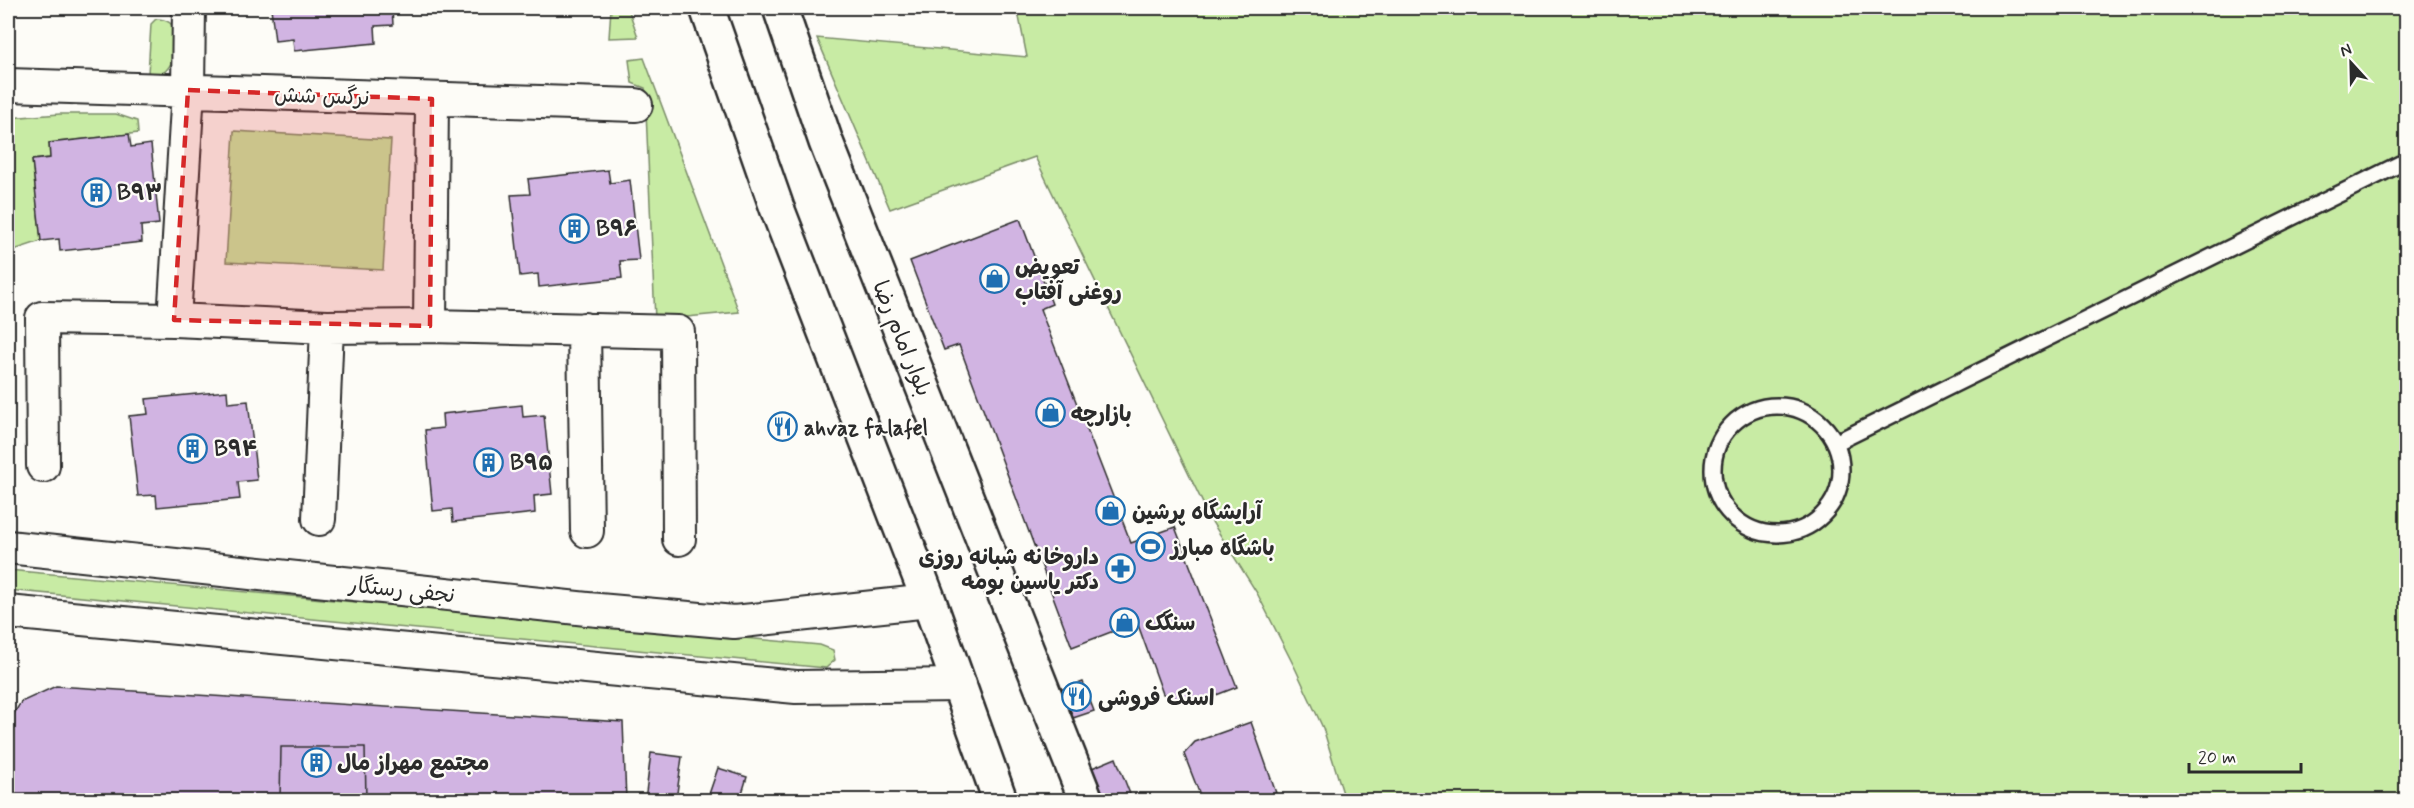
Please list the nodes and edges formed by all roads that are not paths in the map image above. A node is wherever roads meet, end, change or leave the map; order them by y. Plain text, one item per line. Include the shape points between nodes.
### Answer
1 (189, 8) edge
2 (707, 8) edge
3 (780, 8) edge
4 (8, 85) edge
5 (188, 90) junction
6 (432, 99) junction
7 (636, 105) dead end
8 (2406, 161) edge
9 (174, 320) junction
10 (430, 326) junction
11 (327, 327) junction
12 (584, 329) junction
13 (1835, 443) junction
14 (43, 466) dead end
15 (319, 519) dead end
16 (587, 531) dead end
17 (679, 539) dead end
18 (8, 548) edge
19 (929, 601) junction
20 (8, 612) edge
21 (960, 685) junction
22 (1000, 801) edge
23 (1086, 801) edge

1 - 5 street
2 - 19 street via 777,208
3 - 23 street, بلوار امام رضا via 826,142
4 - 5 street, نرگس شش
5 - 6 street, نرگس شش
5 - 9 street
6 - 7 street, نرگس شش
6 - 10 street
8 - 13 lane
9 - 11 street
9 - 14 street via 42,318
10 - 11 street
10 - 12 street
11 - 15 street
12 - 16 street
12 - 17 street via 678,332
13 - 13 lane via 1841,463 1840,484 1832,503 1818,519 1799,530 1778,534 1757,531 1738,522 1714,488 1712,466 1717,445 1728,427 1765,406 1786,406 1806,413 1824,425
18 - 19 street, نجفی رستگار via 722,621
19 - 21 street
20 - 21 street via 796,687
21 - 22 street

